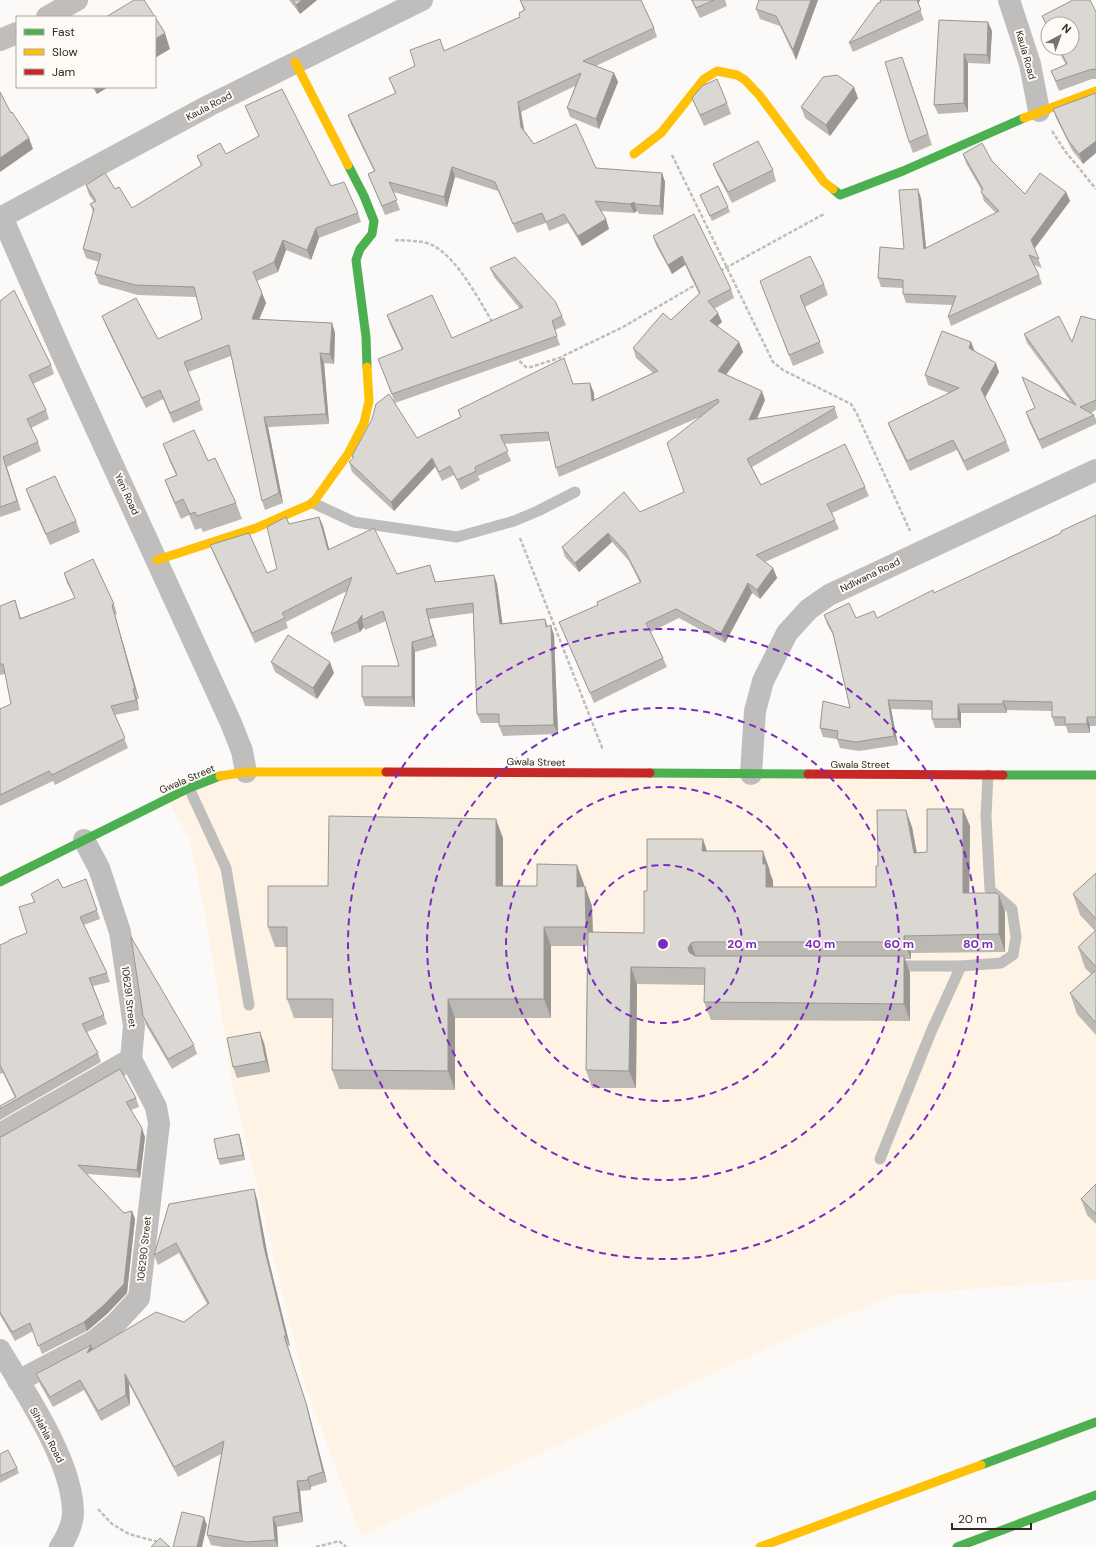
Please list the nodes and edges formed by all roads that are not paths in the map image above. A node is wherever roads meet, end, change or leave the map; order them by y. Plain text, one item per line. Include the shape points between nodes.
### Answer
1 (77, 0) edge
2 (422, 0) edge
3 (1009, 0) edge
4 (49, 16) edge
5 (16, 34) edge
6 (0, 40) edge
7 (295, 62) junction
8 (1096, 91) edge
9 (1039, 111) junction
10 (634, 154) dead end
11 (1, 217) edge
12 (1096, 470) edge
13 (575, 492) dead end
14 (313, 503) junction
15 (157, 560) junction
16 (246, 772) junction
17 (751, 774) junction
18 (988, 775) junction
19 (1096, 775) edge
20 (189, 788) junction
21 (84, 840) junction
22 (0, 882) edge
23 (882, 966) edge
24 (960, 966) junction
25 (249, 1004) dead end
26 (131, 1059) junction
27 (0, 1134) edge
28 (880, 1159) dead end
29 (0, 1350) edge
30 (18, 1382) junction
31 (1096, 1422) edge
32 (1096, 1495) edge
33 (60, 1547) edge
34 (760, 1547) edge
35 (957, 1547) edge

1 - 4 street
2 - 7 street, Kaula Road
3 - 9 street, Kaula Road via 1030,64
5 - 6 street
7 - 11 street, Kaula Road
7 - 14 main road via 364,196 374,221 372,234 360,249 356,260 366,337 369,401 364,423 348,454
8 - 9 main road
9 - 10 main road via 840,196 824,182 760,96 745,80 737,75 717,71 704,79 661,133
11 - 15 street, Yeni Road
12 - 17 street, Ndlwana Road via 829,595 809,609 787,633 763,681 755,711
13 - 14 lane via 514,521 457,537 354,522
14 - 15 main road via 256,528
15 - 16 street, Yeni Road via 231,723 242,751
16 - 17 main road, Gwala Street
16 - 20 main road, Gwala Street via 219,776
17 - 18 main road, Gwala Street
18 - 19 main road, Gwala Street
18 - 24 lane via 986,816 990,890 1012,909 1016,937 1014,955 1001,964
20 - 21 main road, Gwala Street
20 - 25 lane via 226,868
21 - 22 main road, Gwala Street
21 - 26 street, 106291 Street via 99,868 120,932 134,1026
23 - 24 lane
24 - 28 lane
26 - 27 street
26 - 30 street, 106290 Street via 156,1107 159,1123 139,1298 116,1323 94,1341
29 - 30 street, Sihlahla Road
30 - 33 street, Sihlahla Road via 58,1453 68,1478 74,1514
31 - 34 main road
32 - 35 main road

